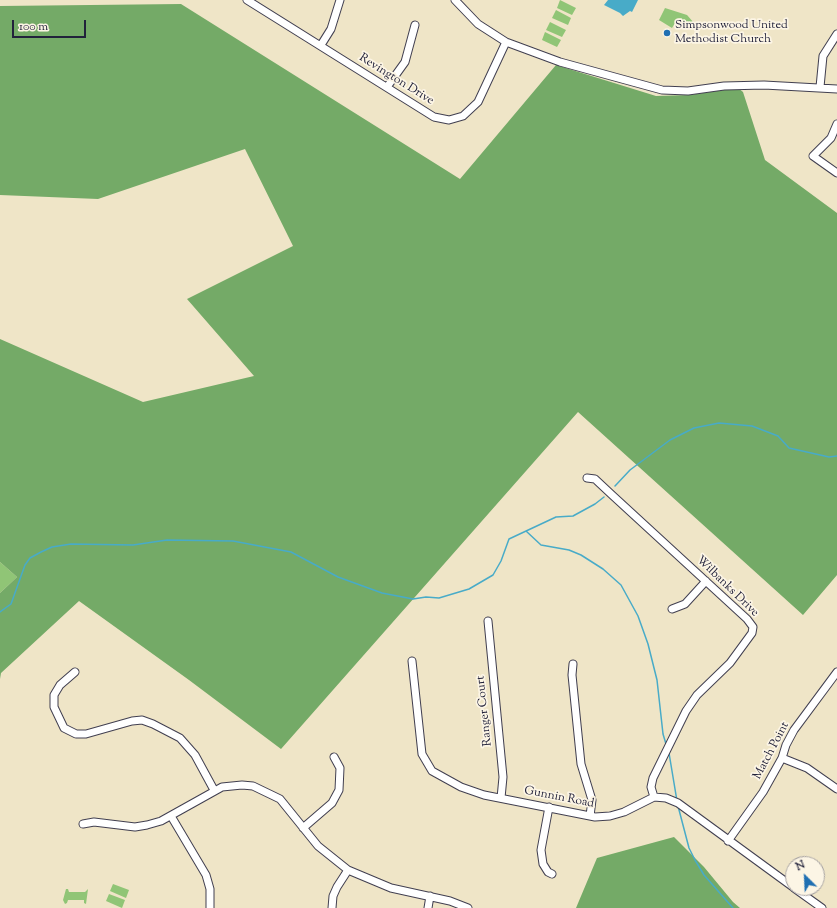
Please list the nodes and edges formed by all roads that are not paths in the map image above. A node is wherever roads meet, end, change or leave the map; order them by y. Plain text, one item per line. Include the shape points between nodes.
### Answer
1 (247, 0) edge
2 (340, 0) edge
3 (455, 0) edge
4 (415, 25) dead end
5 (837, 34) edge
6 (506, 42) junction
7 (321, 45) junction
8 (387, 87) junction
9 (820, 87) junction
10 (837, 89) edge
11 (837, 124) edge
12 (837, 173) edge
13 (587, 478) dead end
14 (706, 581) junction
15 (672, 609) dead end
16 (488, 621) dead end
17 (412, 660) dead end
18 (573, 664) dead end
19 (75, 672) dead end
20 (837, 672) edge
21 (334, 757) dead end
22 (782, 758) junction
23 (837, 789) edge
24 (214, 790) junction
25 (654, 797) junction
26 (501, 798) junction
27 (549, 807) junction
28 (171, 816) junction
29 (590, 816) junction
30 (83, 824) dead end
31 (303, 828) junction
32 (728, 841) junction
33 (348, 870) junction
34 (552, 874) dead end
35 (785, 882) edge
36 (430, 896) junction
37 (805, 896) edge
38 (210, 908) edge
39 (332, 908) edge
40 (428, 908) edge
41 (468, 908) edge
42 (822, 908) edge

1 - 7 street, Revington Drive
2 - 7 street via 331,29
3 - 6 street via 478,24
4 - 8 street via 405,62
5 - 9 street via 823,56
6 - 8 street, Revington Drive via 478,102 464,116 449,120 434,117
6 - 9 street via 560,62 662,90 688,91 764,84
7 - 8 street, Revington Drive
9 - 10 street
11 - 12 street via 831,138 813,156
13 - 14 street, Wilbanks Drive via 595,480
14 - 15 street via 685,604
14 - 25 street, Wilbanks Drive via 748,619 753,627 752,633 730,663 697,696 686,711 653,778 651,787
16 - 26 street, Ranger Court via 503,777
17 - 26 street, Gunnin Road via 422,754 426,764 432,771 461,788
18 - 29 street via 581,764 592,800
19 - 24 street via 60,685 54,695 54,707 64,728 76,734 86,734 132,721 142,720 153,724 180,738 195,754
20 - 22 street, Match Point via 794,730
21 - 31 street via 340,768 338,790 332,803
22 - 23 street via 807,768
22 - 32 street, Match Point via 763,792
24 - 28 street
24 - 31 street via 222,787 253,786 280,799
25 - 29 street, Gunnin Road via 624,812 610,816
25 - 32 street via 678,803
26 - 27 street, Gunnin Road
27 - 29 street, Gunnin Road
27 - 34 street via 541,850 543,864
28 - 30 street via 135,827 94,822
28 - 38 street via 206,875 210,890
31 - 33 street via 318,846
32 - 35 street
33 - 36 street via 391,888
33 - 39 street via 333,896
36 - 40 street
36 - 41 street via 450,900
37 - 42 street

